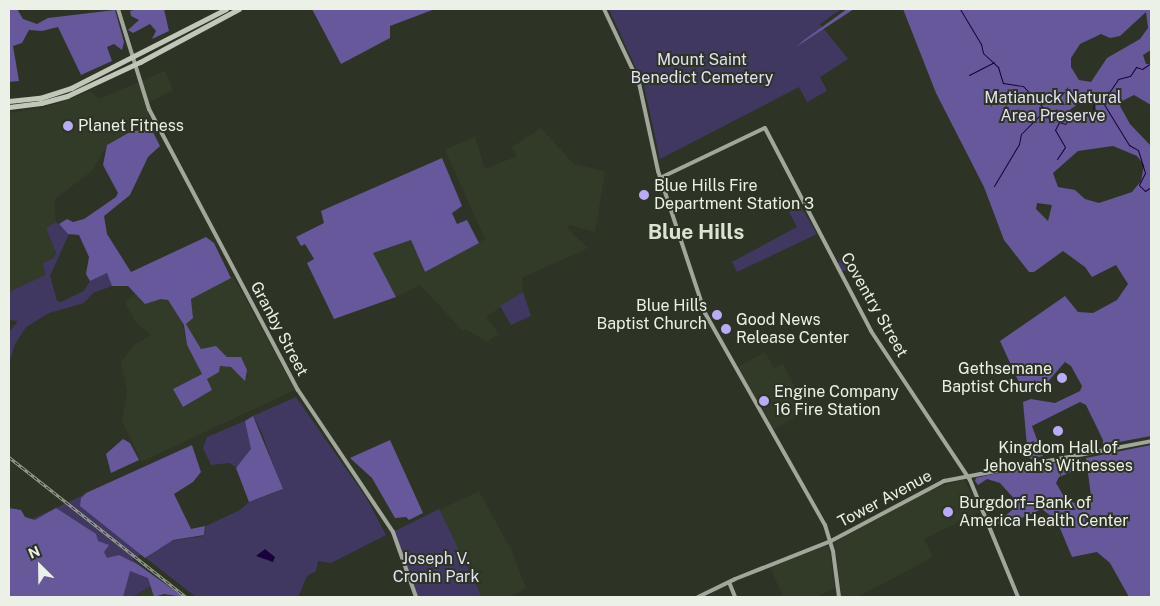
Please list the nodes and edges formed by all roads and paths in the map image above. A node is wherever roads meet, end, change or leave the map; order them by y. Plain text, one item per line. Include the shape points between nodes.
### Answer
1 (118, 9) edge
2 (226, 9) edge
3 (239, 9) edge
4 (604, 9) edge
5 (134, 57) junction
6 (136, 64) junction
7 (9, 101) edge
8 (40, 101) junction
9 (9, 107) edge
10 (660, 178) junction
11 (1151, 441) edge
12 (967, 476) junction
13 (831, 541) junction
14 (729, 582) junction
15 (416, 597) edge
16 (698, 597) edge
17 (735, 597) edge
18 (839, 597) edge
19 (1018, 597) edge

1 - 5 main road, Granby Street
2 - 5 main road
3 - 6 main road
4 - 10 main road via 638,83
5 - 6 main road, Granby Street
5 - 8 main road
6 - 8 main road via 67,96
6 - 15 main road, Granby Street via 149,109 298,390 393,532
7 - 8 main road
8 - 9 main road
10 - 12 main road, Coventry Street via 764,128 871,331
10 - 13 main road via 708,320
11 - 12 main road, Tower Avenue
12 - 13 main road, Tower Avenue via 938,484
12 - 19 main road, Coventry Street
13 - 14 main road, Tower Avenue
13 - 18 main road
14 - 16 main road, Tower Avenue
14 - 17 main road

